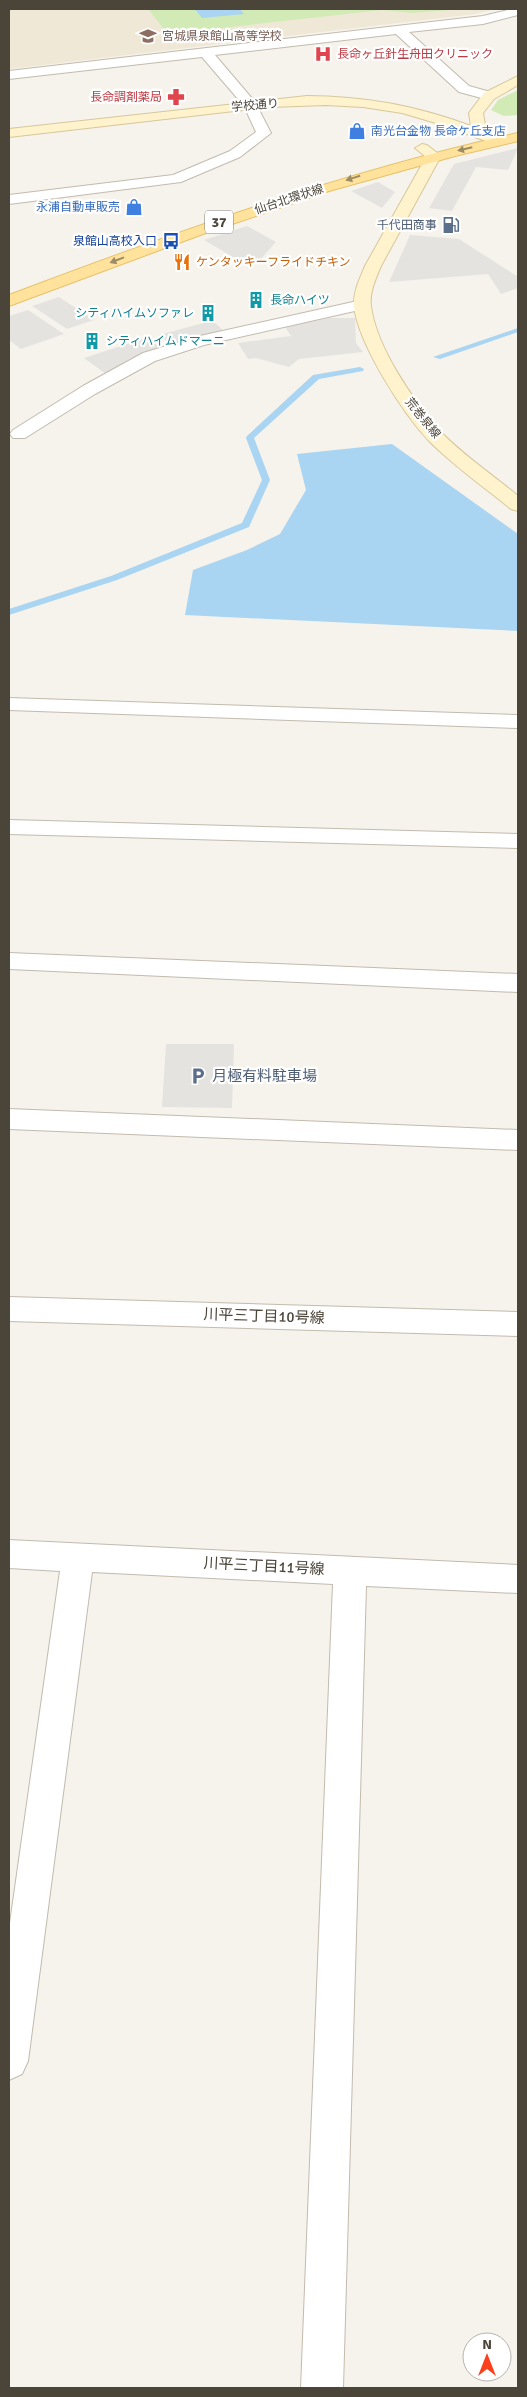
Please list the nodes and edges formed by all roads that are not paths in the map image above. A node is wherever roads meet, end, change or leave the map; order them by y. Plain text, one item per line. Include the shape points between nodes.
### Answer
1 (518, 11) edge
2 (399, 30) junction
3 (206, 52) junction
4 (9, 75) edge
5 (518, 80) edge
6 (489, 96) junction
7 (250, 105) junction
8 (518, 126) edge
9 (9, 133) edge
10 (479, 134) junction
11 (518, 137) edge
12 (497, 141) junction
13 (428, 152) junction
14 (9, 200) edge
15 (9, 286) edge
16 (9, 302) edge
17 (362, 305) junction
18 (19, 434) dead end
19 (518, 505) edge
20 (9, 704) edge
21 (518, 722) edge
22 (9, 827) edge
23 (518, 841) edge
24 (9, 961) edge
25 (518, 983) edge
26 (9, 1120) edge
27 (518, 1140) edge
28 (9, 1309) edge
29 (518, 1324) edge
30 (9, 1554) edge
31 (78, 1558) junction
32 (350, 1570) junction
33 (518, 1578) edge
34 (9, 2061) edge
35 (322, 2388) edge

1 - 2 street via 483,20
2 - 3 street
2 - 6 street via 464,89
3 - 4 street
3 - 7 street
5 - 6 street
6 - 10 street via 476,113
7 - 9 street, 学校通り
7 - 10 street, 学校通り via 345,101 390,108
7 - 14 street via 264,133 235,154 176,179
8 - 10 main road, 仙台北環状線 / 37
10 - 12 street, 学校通り
10 - 13 main road, 仙台北環状線 / 37
11 - 12 main road, 仙台北環状線 / 37
12 -> 13 main road, 仙台北環状線 / 37
13 - 15 main road, 仙台北環状線 / 37 via 327,173 247,198
13 -> 16 main road, 仙台北環状線 / 37 via 188,233
13 - 17 street via 365,284
17 - 18 street via 200,341 149,357 88,390
17 - 19 street, 荒巻泉線 via 381,357 412,408 436,437
20 - 21 street
22 - 23 street
24 - 25 street
26 - 27 street
28 - 29 street, 川平三丁目10号線
30 - 31 street, 川平三丁目11号線
31 - 32 street, 川平三丁目11号線
31 - 34 street
32 - 33 street, 川平三丁目11号線
32 - 35 street

